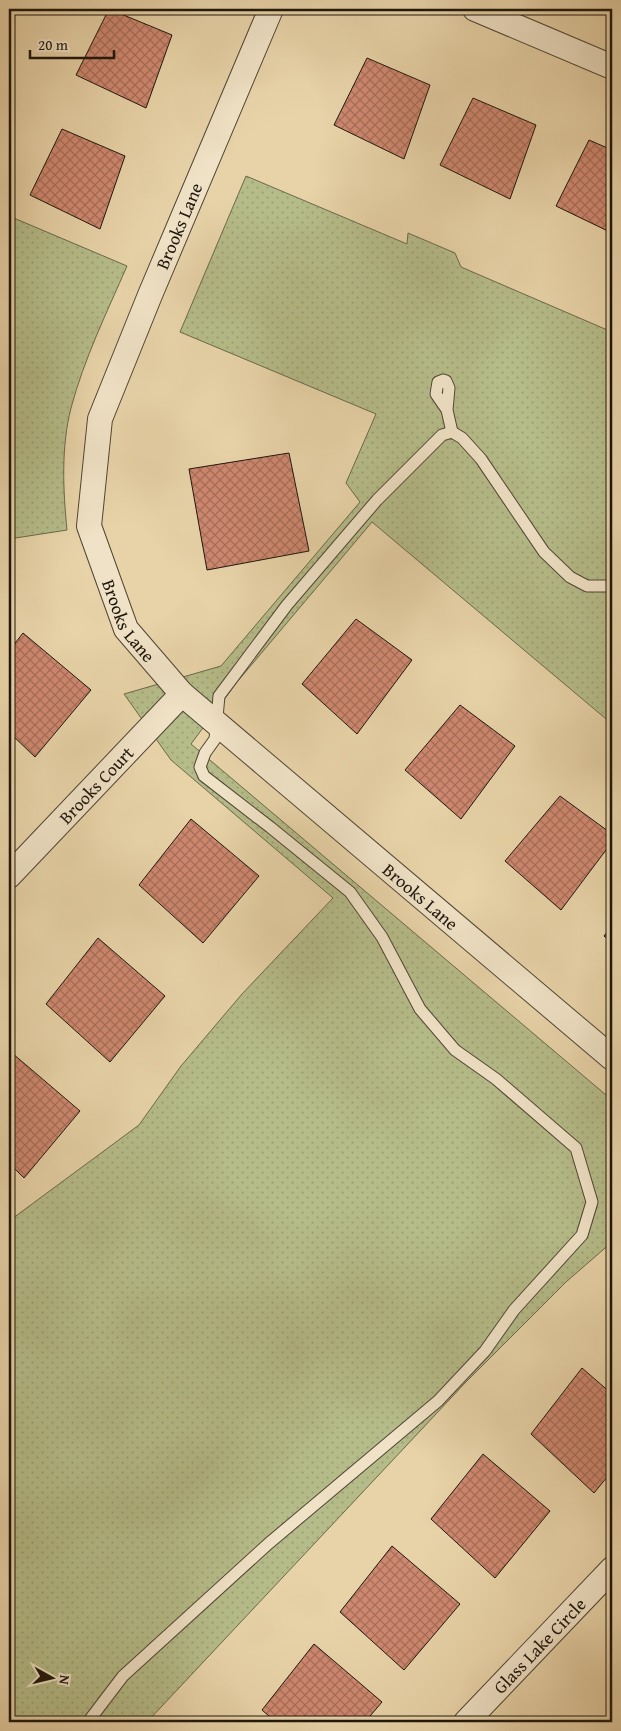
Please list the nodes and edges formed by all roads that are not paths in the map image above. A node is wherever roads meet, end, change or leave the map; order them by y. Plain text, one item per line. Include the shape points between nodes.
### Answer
1 (271, 9) edge
2 (475, 9) edge
3 (612, 67) edge
4 (447, 410) dead end
5 (452, 432) junction
6 (612, 586) edge
7 (182, 694) junction
8 (216, 722) junction
9 (9, 876) edge
10 (612, 1058) edge
11 (612, 1569) edge
12 (88, 1722) edge
13 (466, 1722) edge

1 - 7 street, Brooks Lane via 100,418 89,526 126,629
2 - 3 street
4 - 5 lane
5 - 6 lane via 481,459 544,552 570,577 587,586
5 - 8 lane via 442,435 377,500 287,605 219,696
7 - 8 street, Brooks Lane
7 - 9 street, Brooks Court
8 - 10 street, Brooks Lane
8 - 12 lane via 215,739 205,752 200,767 204,776 350,892 382,937 420,1009 455,1050 496,1079 576,1148 592,1202 582,1235 514,1310 485,1351 438,1401 268,1544 123,1676
11 - 13 street, Glass Lake Circle

